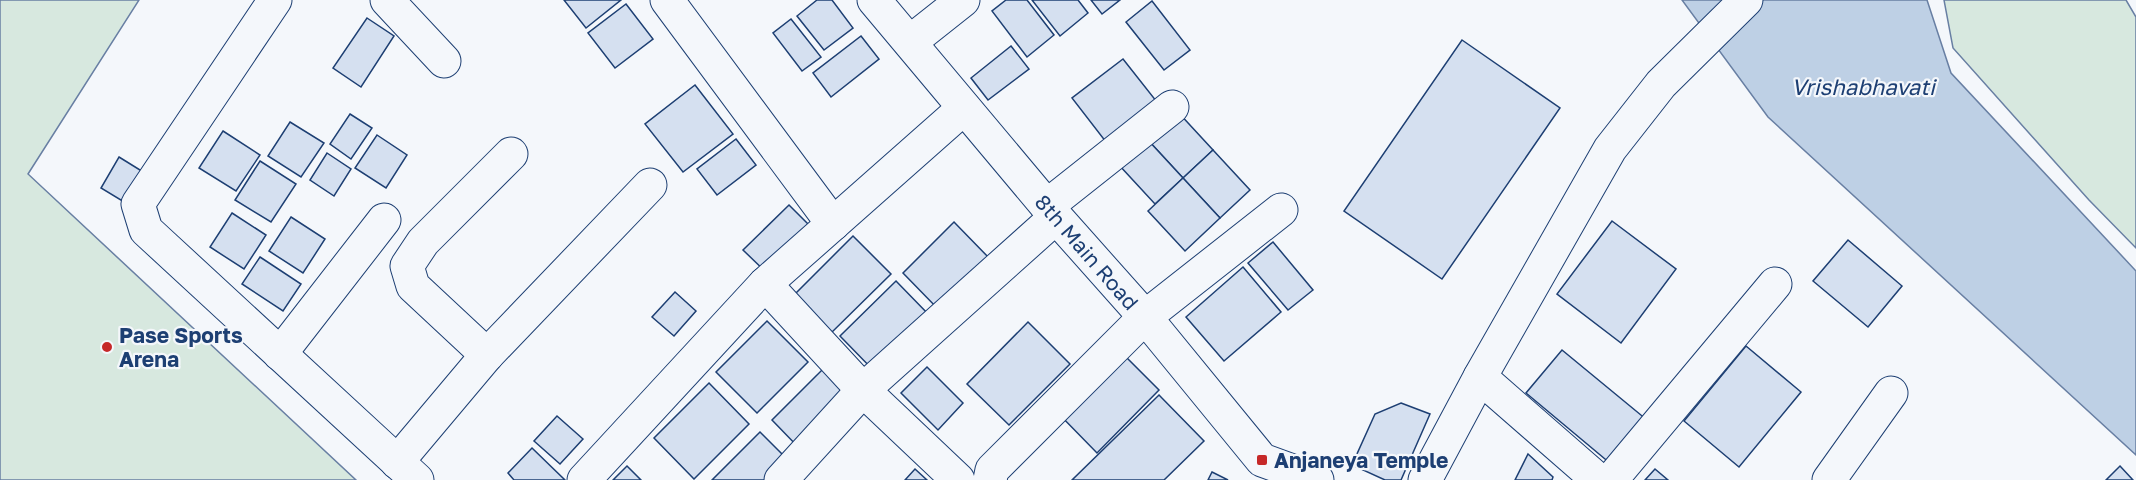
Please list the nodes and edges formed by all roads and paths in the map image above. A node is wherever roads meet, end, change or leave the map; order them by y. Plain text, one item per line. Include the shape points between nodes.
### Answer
1 (275, 0) edge
2 (387, 0) edge
3 (667, 0) edge
4 (874, 0) edge
5 (963, 0) edge
6 (1746, 0) edge
7 (910, 42) junction
8 (444, 62) dead end
9 (1172, 107) dead end
10 (964, 108) junction
11 (511, 154) dead end
12 (650, 185) dead end
13 (1281, 210) dead end
14 (1051, 212) junction
15 (384, 220) dead end
16 (833, 224) junction
17 (765, 284) junction
18 (1775, 284) dead end
19 (1144, 317) junction
20 (280, 354) junction
21 (487, 355) junction
22 (1480, 377) junction
23 (863, 390) junction
24 (1891, 393) dead end
25 (407, 471) edge
26 (585, 480) edge
27 (782, 480) edge
28 (958, 480) edge
29 (990, 480) edge
30 (1317, 480) edge
31 (1425, 480) edge
32 (1598, 480) edge
33 (1611, 480) edge
34 (1829, 480) edge

1 - 20 street via 138,204 146,230
2 - 8 street
3 - 16 street
4 - 7 street, 8th Main Road
5 - 7 street
6 - 22 street via 1661,84 1610,149
7 - 10 street, 8th Main Road
9 - 14 street
10 - 14 street, 8th Main Road
10 - 16 street
11 - 21 street via 423,242 407,266 413,285
12 - 21 street
13 - 19 street
14 - 19 street, 8th Main Road
14 - 23 street
15 - 20 street
16 - 17 street
17 - 23 street
17 - 26 street
18 - 33 street
19 - 29 street via 992,470
19 - 30 street, 8th Main Road via 1262,460
20 - 25 street
21 - 25 street
22 - 31 street
22 - 32 street
23 - 27 street
23 - 28 street
24 - 34 street

